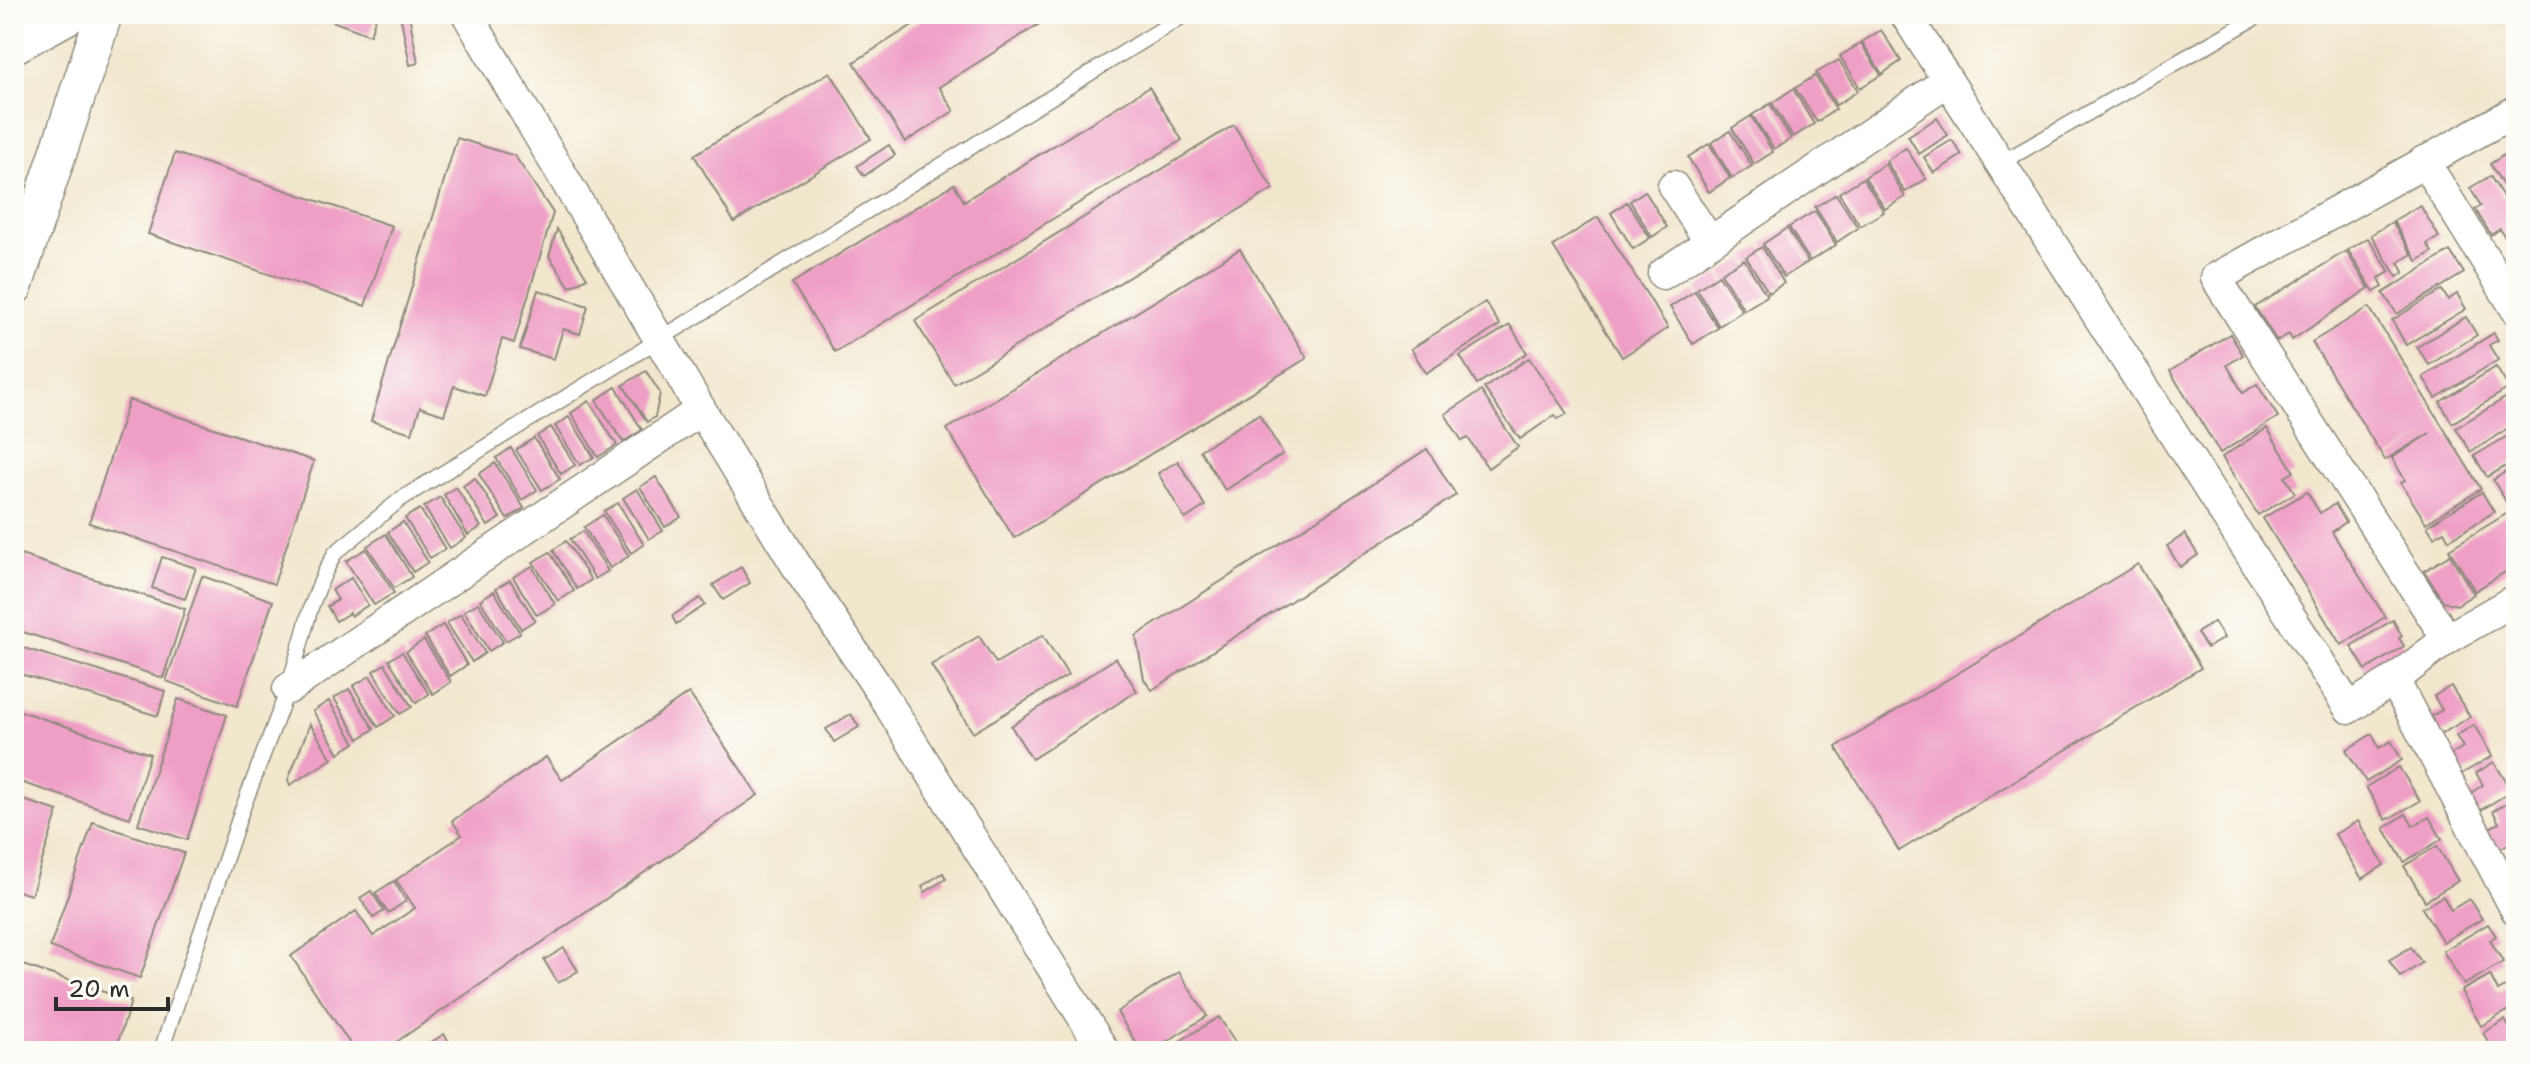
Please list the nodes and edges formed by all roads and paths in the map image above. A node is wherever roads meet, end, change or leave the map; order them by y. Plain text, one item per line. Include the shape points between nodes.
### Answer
1 (71, 14) edge
2 (104, 14) edge
3 (467, 14) edge
4 (1186, 14) edge
5 (1905, 14) edge
6 (2262, 14) edge
7 (14, 45) edge
8 (1946, 82) junction
9 (2516, 111) edge
10 (2424, 161) junction
11 (1999, 164) junction
12 (1673, 186) dead end
13 (1710, 242) junction
14 (1663, 274) dead end
15 (14, 287) edge
16 (2516, 309) edge
17 (661, 341) junction
18 (701, 410) junction
19 (2516, 599) edge
20 (2447, 639) junction
21 (2394, 680) junction
22 (288, 689) junction
23 (2516, 910) edge
24 (161, 1051) edge
25 (1104, 1051) edge

1 - 7 street
2 - 15 street
3 - 17 street
4 - 17 lane
5 - 8 street
6 - 11 lane
8 - 11 street
8 - 13 street
9 - 10 street
10 - 16 street
10 - 20 street via 2216,278
11 - 21 street via 2349,708
12 - 13 street
13 - 14 street
17 - 18 street
17 - 22 lane via 401,499 335,553 311,607
18 - 22 street
18 - 25 street
19 - 20 street
20 - 21 street
21 - 23 street
22 - 24 lane

